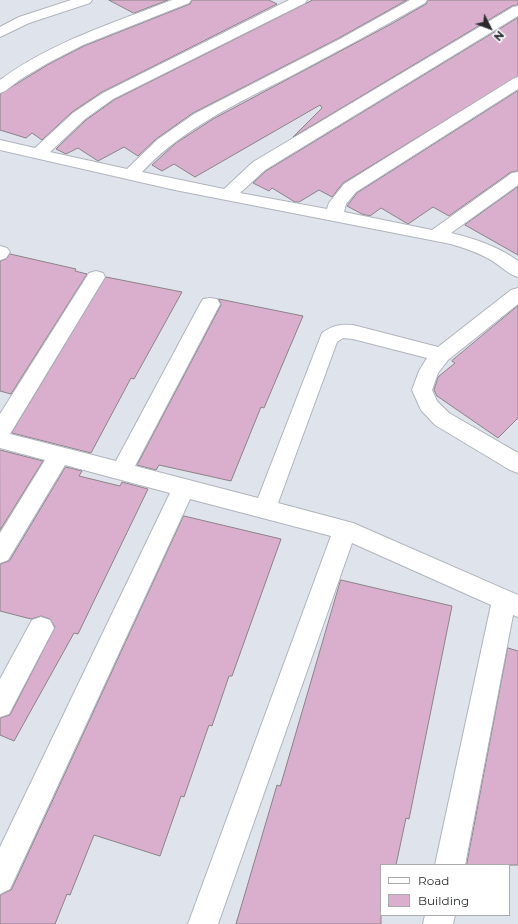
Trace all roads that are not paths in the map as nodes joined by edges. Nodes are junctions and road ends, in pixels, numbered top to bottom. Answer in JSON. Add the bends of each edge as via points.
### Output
{"nodes":[{"id":1,"x":86,"y":0,"type":"edge"},
{"id":2,"x":184,"y":0,"type":"edge"},
{"id":3,"x":300,"y":0,"type":"edge"},
{"id":4,"x":420,"y":0,"type":"edge"},
{"id":5,"x":518,"y":10,"type":"edge"},
{"id":6,"x":0,"y":33,"type":"edge"},
{"id":7,"x":518,"y":82,"type":"edge"},
{"id":8,"x":0,"y":88,"type":"edge"},
{"id":9,"x":0,"y":145,"type":"edge"},
{"id":10,"x":38,"y":154,"type":"junction"},
{"id":11,"x":130,"y":175,"type":"junction"},
{"id":12,"x":518,"y":177,"type":"edge"},
{"id":13,"x":228,"y":195,"type":"junction"},
{"id":14,"x":334,"y":216,"type":"junction"},
{"id":15,"x":435,"y":236,"type":"junction"},
{"id":16,"x":518,"y":271,"type":"edge"},
{"id":17,"x":96,"y":276,"type":"dead end"},
{"id":18,"x":518,"y":294,"type":"edge"},
{"id":19,"x":210,"y":304,"type":"dead end"},
{"id":20,"x":441,"y":355,"type":"junction"},
{"id":21,"x":0,"y":432,"type":"edge"},
{"id":22,"x":0,"y":440,"type":"edge"},
{"id":23,"x":60,"y":456,"type":"junction"},
{"id":24,"x":518,"y":463,"type":"edge"},
{"id":25,"x":121,"y":472,"type":"junction"},
{"id":26,"x":184,"y":488,"type":"junction"},
{"id":27,"x":265,"y":509,"type":"junction"},
{"id":28,"x":345,"y":530,"type":"junction"},
{"id":29,"x":0,"y":553,"type":"edge"},
{"id":30,"x":511,"y":603,"type":"edge"},
{"id":31,"x":41,"y":628,"type":"dead end"},
{"id":32,"x":0,"y":705,"type":"edge"},
{"id":33,"x":450,"y":864,"type":"edge"},
{"id":34,"x":0,"y":879,"type":"edge"},
{"id":35,"x":203,"y":924,"type":"edge"}],
"edges":[{"from":1,"to":6,"type":"street","via":[[24,20]]},
{"from":2,"to":8,"type":"street","via":[[106,29],[63,49],[12,77]]},
{"from":3,"to":10,"type":"street","via":[[108,96],[79,116]]},
{"from":4,"to":11,"type":"street","via":[[346,42],[200,117],[150,153]]},
{"from":5,"to":13,"type":"street","via":[[259,166]]},
{"from":7,"to":14,"type":"street","via":[[350,188],[338,203]]},
{"from":9,"to":10,"type":"street"},
{"from":10,"to":11,"type":"street"},
{"from":11,"to":13,"type":"street"},
{"from":12,"to":15,"type":"street"},
{"from":13,"to":14,"type":"street"},
{"from":14,"to":15,"type":"street"},
{"from":15,"to":16,"type":"street","via":[[486,248]]},
{"from":17,"to":21,"type":"street"},
{"from":18,"to":20,"type":"street"},
{"from":19,"to":25,"type":"street"},
{"from":20,"to":24,"type":"street","via":[[429,371],[422,390],[428,405],[442,419]]},
{"from":20,"to":27,"type":"street","via":[[353,332],[339,331],[329,338]]},
{"from":22,"to":23,"type":"street"},
{"from":23,"to":25,"type":"street"},
{"from":23,"to":29,"type":"street"},
{"from":25,"to":26,"type":"street"},
{"from":26,"to":27,"type":"street"},
{"from":26,"to":34,"type":"street"},
{"from":27,"to":28,"type":"street"},
{"from":28,"to":30,"type":"street"},
{"from":28,"to":35,"type":"street"},
{"from":30,"to":33,"type":"street"},
{"from":31,"to":32,"type":"street"}]}
